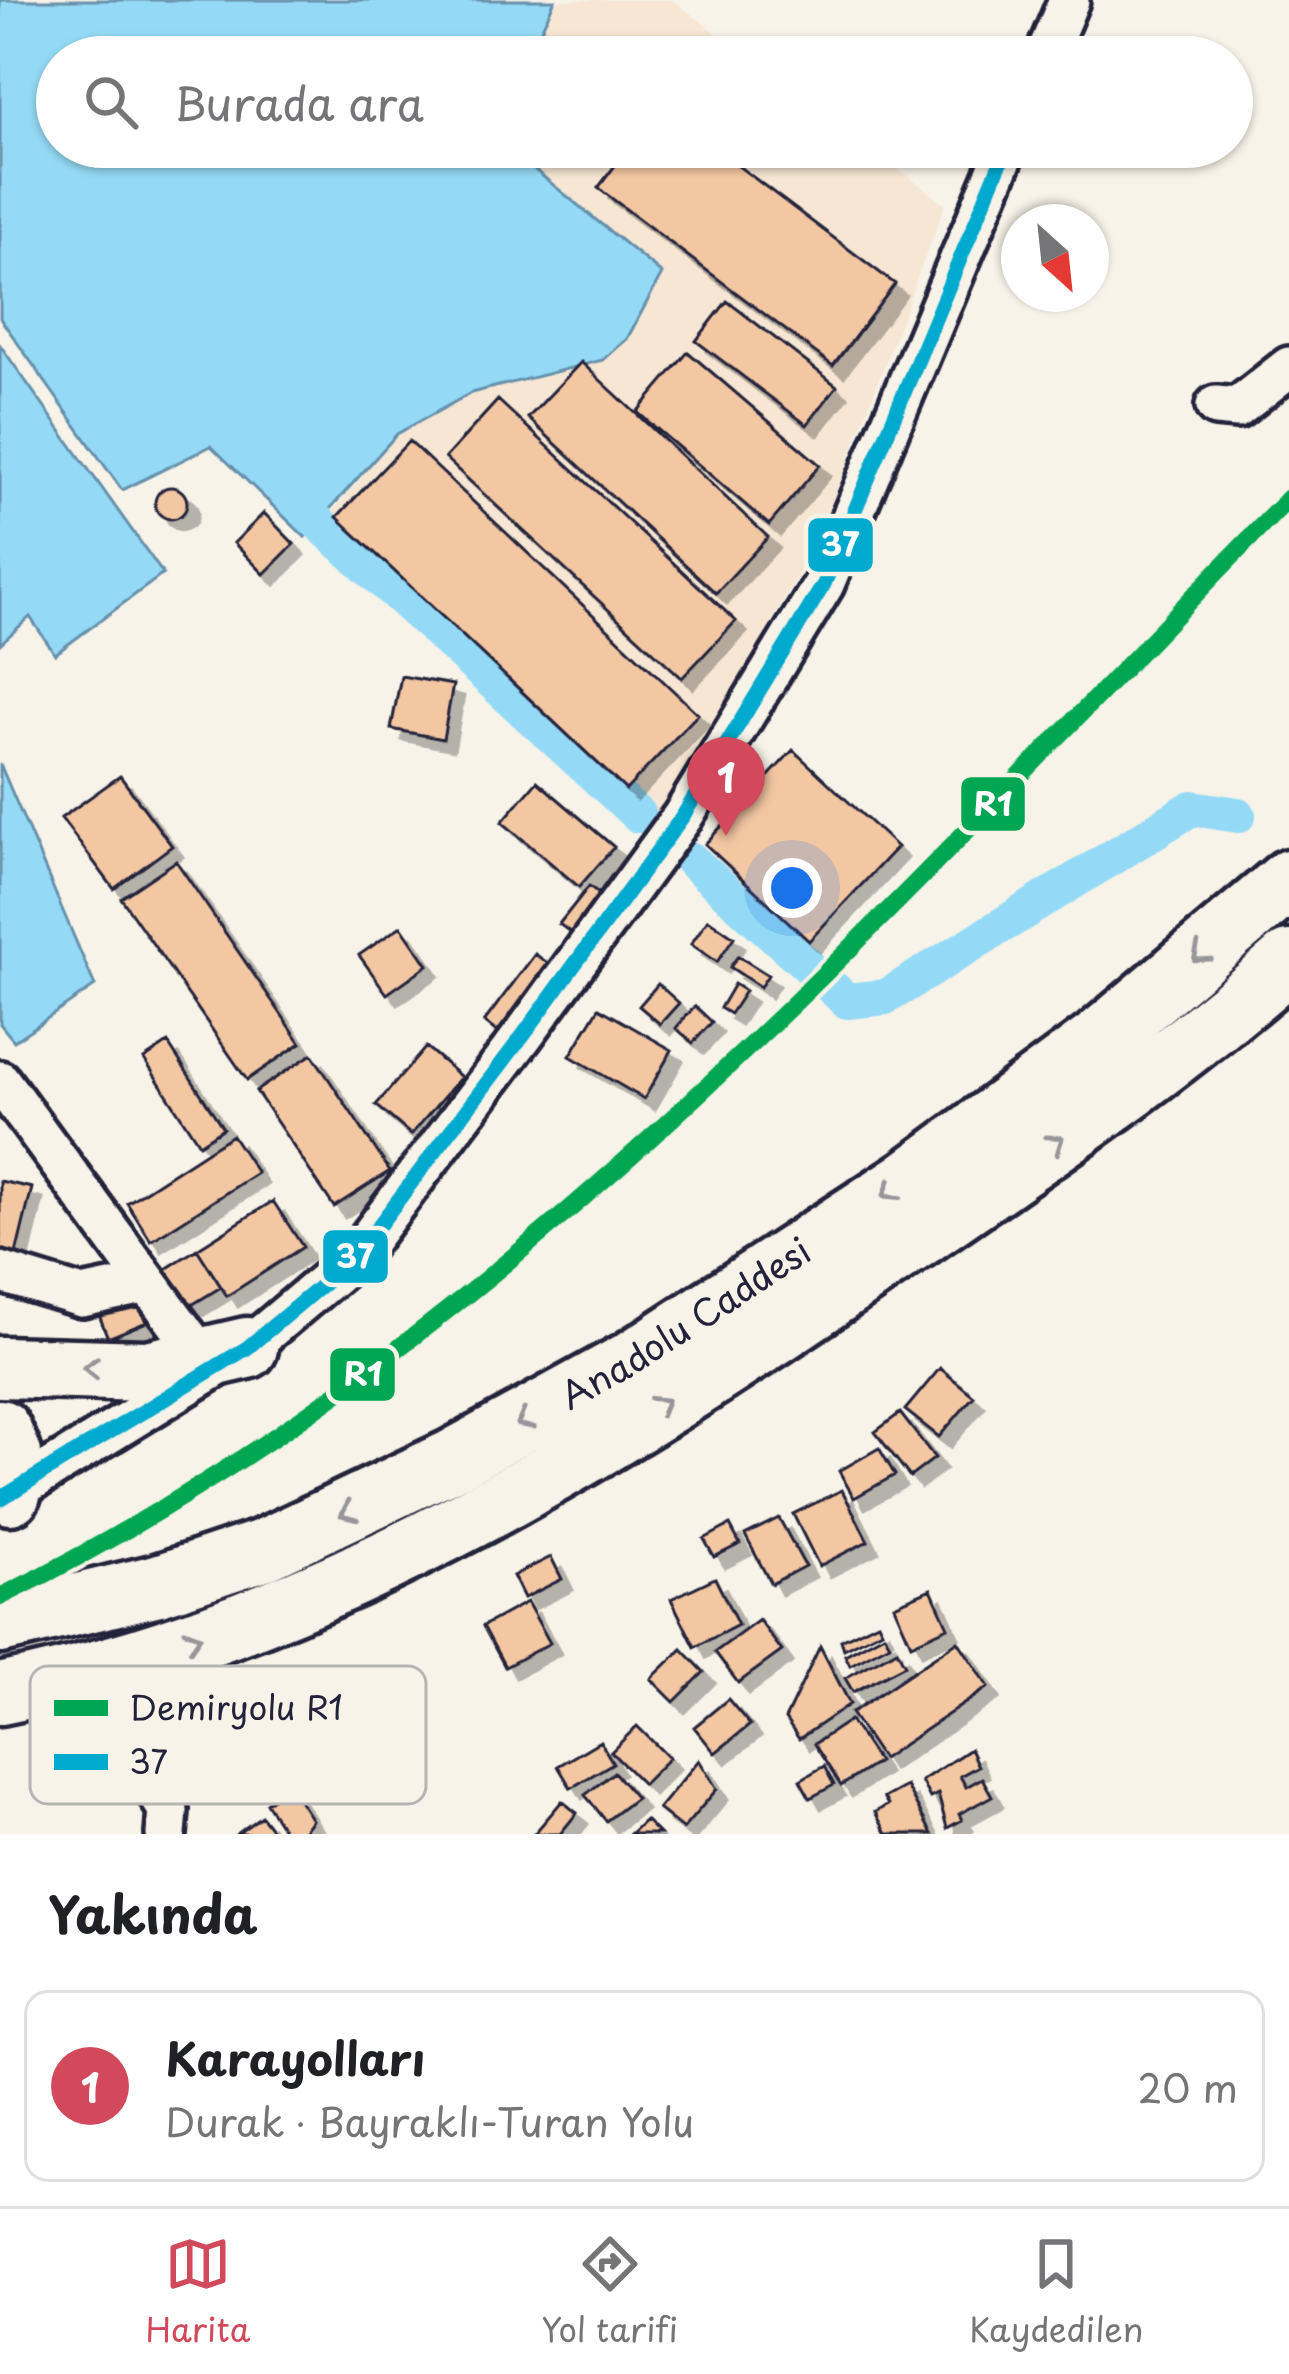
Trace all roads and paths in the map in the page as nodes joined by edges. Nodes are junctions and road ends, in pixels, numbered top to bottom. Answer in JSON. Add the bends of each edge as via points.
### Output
{"nodes":[{"id":1,"x":1069,"y":0,"type":"edge"},
{"id":2,"x":1054,"y":36,"type":"edge"},
{"id":3,"x":998,"y":168,"type":"edge"},
{"id":4,"x":1289,"y":368,"type":"edge"},
{"id":5,"x":1216,"y":406,"type":"dead end"},
{"id":6,"x":1289,"y":880,"type":"edge"},
{"id":7,"x":1289,"y":961,"type":"edge"},
{"id":8,"x":0,"y":1081,"type":"edge"},
{"id":9,"x":0,"y":1271,"type":"edge"},
{"id":10,"x":148,"y":1283,"type":"junction"},
{"id":11,"x":226,"y":1355,"type":"junction"},
{"id":12,"x":0,"y":1367,"type":"edge"},
{"id":13,"x":0,"y":1430,"type":"edge"},
{"id":14,"x":5,"y":1490,"type":"edge"},
{"id":15,"x":0,"y":1623,"type":"edge"},
{"id":16,"x":96,"y":1666,"type":"edge"},
{"id":17,"x":30,"y":1685,"type":"edge"},
{"id":18,"x":0,"y":1694,"type":"edge"},
{"id":19,"x":164,"y":1804,"type":"edge"},
{"id":20,"x":166,"y":1834,"type":"edge"}],
"edges":[{"from":1,"to":2,"type":"street"},
{"from":3,"to":11,"type":"street","via":[[824,584],[683,816],[355,1257]]},
{"from":4,"to":5,"type":"street","via":[[1237,408]]},
{"from":6,"to":15,"type":"highway","name":"Anadolu Caddesi","one_way":true,"via":[[1098,1041],[908,1181],[631,1362],[454,1460],[262,1550]]},
{"from":16,"to":7,"type":"highway","name":"Anadolu Caddesi","one_way":true,"via":[[217,1631],[361,1574],[490,1510],[850,1284],[1132,1090]]},
{"from":8,"to":10,"type":"street"},
{"from":9,"to":10,"type":"street","via":[[82,1298]]},
{"from":10,"to":11,"type":"street"},
{"from":11,"to":12,"type":"highway","one_way":true,"via":[[148,1371]]},
{"from":11,"to":14,"type":"street"},
{"from":13,"to":14,"type":"highway","via":[[11,1454]]},
{"from":18,"to":17,"type":"highway","name":"Anadolu Caddesi","one_way":true},
{"from":19,"to":20,"type":"street"}]}
